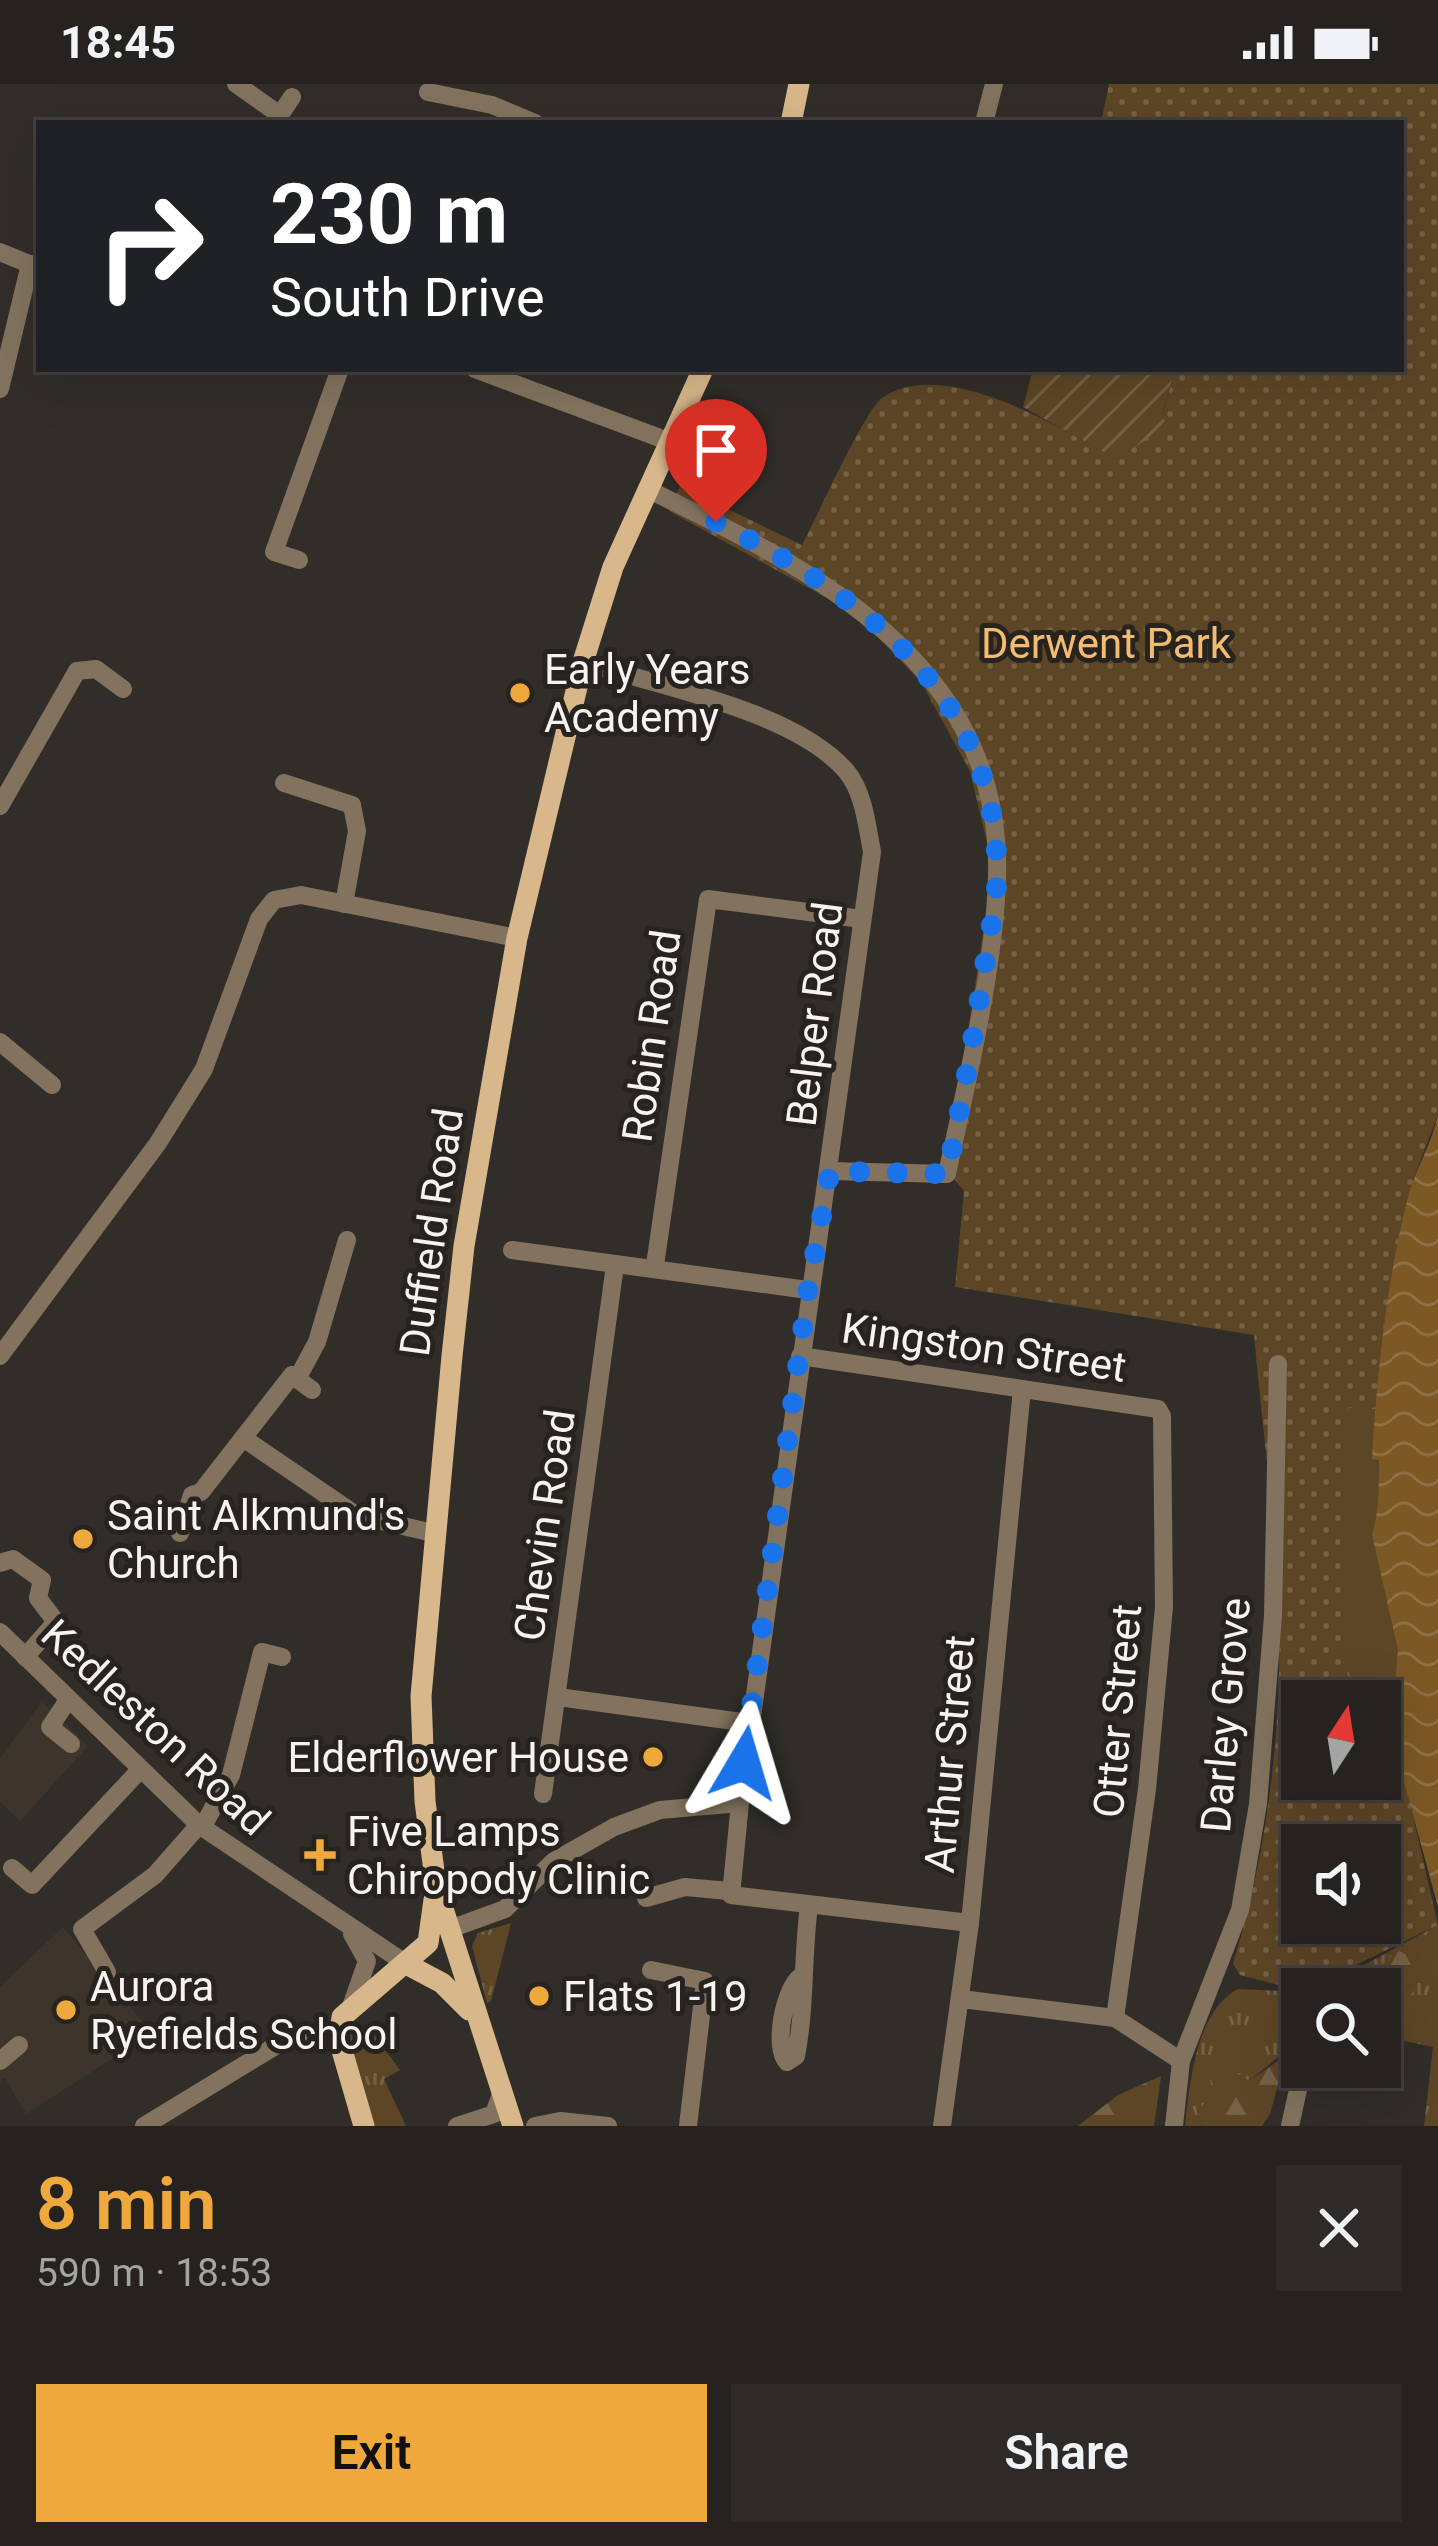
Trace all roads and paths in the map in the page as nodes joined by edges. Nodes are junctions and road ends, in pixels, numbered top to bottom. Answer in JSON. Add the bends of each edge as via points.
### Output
{"nodes":[{"id":1,"x":236,"y":84,"type":"edge"},
{"id":2,"x":799,"y":84,"type":"edge"},
{"id":3,"x":994,"y":84,"type":"edge"},
{"id":4,"x":428,"y":92,"type":"dead end"},
{"id":5,"x":292,"y":97,"type":"dead end"},
{"id":6,"x":278,"y":119,"type":"edge"},
{"id":7,"x":528,"y":120,"type":"edge"},
{"id":8,"x":792,"y":120,"type":"edge"},
{"id":9,"x":985,"y":120,"type":"edge"},
{"id":10,"x":0,"y":253,"type":"edge"},
{"id":11,"x":34,"y":266,"type":"edge"},
{"id":12,"x":339,"y":372,"type":"edge"},
{"id":13,"x":484,"y":372,"type":"edge"},
{"id":14,"x":702,"y":372,"type":"edge"},
{"id":15,"x":0,"y":389,"type":"edge"},
{"id":16,"x":668,"y":441,"type":"junction"},
{"id":17,"x":647,"y":489,"type":"junction"},
{"id":18,"x":298,"y":560,"type":"dead end"},
{"id":19,"x":583,"y":662,"type":"junction"},
{"id":20,"x":123,"y":688,"type":"dead end"},
{"id":21,"x":284,"y":783,"type":"dead end"},
{"id":22,"x":0,"y":806,"type":"edge"},
{"id":23,"x":344,"y":904,"type":"junction"},
{"id":24,"x":862,"y":919,"type":"junction"},
{"id":25,"x":517,"y":938,"type":"junction"},
{"id":26,"x":0,"y":1042,"type":"edge"},
{"id":27,"x":52,"y":1085,"type":"dead end"},
{"id":28,"x":830,"y":1171,"type":"junction"},
{"id":29,"x":347,"y":1240,"type":"dead end"},
{"id":30,"x":512,"y":1250,"type":"dead end"},
{"id":31,"x":615,"y":1265,"type":"junction"},
{"id":32,"x":655,"y":1265,"type":"junction"},
{"id":33,"x":808,"y":1290,"type":"junction"},
{"id":34,"x":0,"y":1356,"type":"edge"},
{"id":35,"x":800,"y":1357,"type":"junction"},
{"id":36,"x":1278,"y":1364,"type":"dead end"},
{"id":37,"x":1022,"y":1388,"type":"junction"},
{"id":38,"x":1159,"y":1409,"type":"joint"},
{"id":39,"x":243,"y":1438,"type":"junction"},
{"id":40,"x":180,"y":1533,"type":"dead end"},
{"id":41,"x":437,"y":1534,"type":"junction"},
{"id":42,"x":0,"y":1563,"type":"edge"},
{"id":43,"x":2,"y":1638,"type":"edge"},
{"id":44,"x":25,"y":1657,"type":"junction"},
{"id":45,"x":282,"y":1657,"type":"dead end"},
{"id":46,"x":558,"y":1697,"type":"junction"},
{"id":47,"x":68,"y":1700,"type":"junction"},
{"id":48,"x":749,"y":1723,"type":"junction"},
{"id":49,"x":70,"y":1744,"type":"dead end"},
{"id":50,"x":139,"y":1772,"type":"junction"},
{"id":51,"x":543,"y":1794,"type":"dead end"},
{"id":52,"x":740,"y":1803,"type":"junction"},
{"id":53,"x":201,"y":1826,"type":"junction"},
{"id":54,"x":12,"y":1868,"type":"dead end"},
{"id":55,"x":436,"y":1887,"type":"junction"},
{"id":56,"x":729,"y":1891,"type":"junction"},
{"id":57,"x":646,"y":1898,"type":"dead end"},
{"id":58,"x":809,"y":1906,"type":"junction"},
{"id":59,"x":325,"y":1912,"type":"junction"},
{"id":60,"x":970,"y":1923,"type":"junction"},
{"id":61,"x":450,"y":1929,"type":"junction"},
{"id":62,"x":408,"y":1965,"type":"junction"},
{"id":63,"x":651,"y":1970,"type":"dead end"},
{"id":64,"x":107,"y":1972,"type":"dead end"},
{"id":65,"x":800,"y":1977,"type":"dead end"},
{"id":66,"x":961,"y":1999,"type":"junction"},
{"id":67,"x":473,"y":2015,"type":"junction"},
{"id":68,"x":1115,"y":2018,"type":"junction"},
{"id":69,"x":344,"y":2023,"type":"junction"},
{"id":70,"x":20,"y":2045,"type":"dead end"},
{"id":71,"x":0,"y":2061,"type":"edge"},
{"id":72,"x":1181,"y":2061,"type":"junction"},
{"id":73,"x":1298,"y":2088,"type":"edge"},
{"id":74,"x":501,"y":2094,"type":"junction"},
{"id":75,"x":143,"y":2126,"type":"edge"},
{"id":76,"x":364,"y":2126,"type":"edge"},
{"id":77,"x":457,"y":2126,"type":"edge"},
{"id":78,"x":513,"y":2126,"type":"edge"},
{"id":79,"x":535,"y":2126,"type":"edge"},
{"id":80,"x":608,"y":2126,"type":"edge"},
{"id":81,"x":688,"y":2126,"type":"edge"},
{"id":82,"x":942,"y":2126,"type":"edge"},
{"id":83,"x":1174,"y":2126,"type":"edge"},
{"id":84,"x":1290,"y":2126,"type":"edge"}],
"edges":[{"from":1,"to":6,"type":"street"},
{"from":2,"to":8,"type":"main road"},
{"from":3,"to":9,"type":"street"},
{"from":4,"to":7,"type":"street"},
{"from":5,"to":6,"type":"street"},
{"from":10,"to":11,"type":"street"},
{"from":11,"to":15,"type":"street"},
{"from":12,"to":18,"type":"street","via":[[274,552]]},
{"from":13,"to":16,"type":"street"},
{"from":14,"to":16,"type":"main road","name":"Duffield Road"},
{"from":16,"to":17,"type":"main road","name":"Duffield Road"},
{"from":17,"to":19,"type":"main road","name":"Duffield Road"},
{"from":17,"to":28,"type":"street","via":[[794,562],[862,607],[971,741],[991,809],[998,880],[947,1174]]},
{"from":19,"to":24,"type":"street","name":"Belper Road","via":[[781,726],[831,757],[856,788],[872,852]]},
{"from":19,"to":25,"type":"main road","name":"Duffield Road"},
{"from":20,"to":22,"type":"street","via":[[96,669],[77,671]]},
{"from":21,"to":23,"type":"street","via":[[357,797]]},
{"from":23,"to":25,"type":"street"},
{"from":23,"to":34,"type":"street","via":[[285,894],[265,909],[204,1069]]},
{"from":24,"to":28,"type":"street","name":"Belper Road"},
{"from":24,"to":32,"type":"street","name":"Robin Road","via":[[708,899]]},
{"from":25,"to":41,"type":"main road","name":"Duffield Road","via":[[464,1246]]},
{"from":26,"to":27,"type":"street"},
{"from":28,"to":33,"type":"street","name":"Belper Road"},
{"from":29,"to":39,"type":"street","via":[[305,1385],[292,1376]]},
{"from":30,"to":31,"type":"street"},
{"from":31,"to":32,"type":"street"},
{"from":31,"to":46,"type":"street","name":"Chevin Road"},
{"from":32,"to":33,"type":"street"},
{"from":33,"to":35,"type":"street","name":"Belper Road"},
{"from":35,"to":37,"type":"street","name":"Kingston Street"},
{"from":35,"to":48,"type":"street","name":"Belper Road"},
{"from":36,"to":72,"type":"street","name":"Darley Grove","via":[[1286,1395],[1258,1804],[1240,1910]]},
{"from":37,"to":38,"type":"street","name":"Kingston Street"},
{"from":37,"to":60,"type":"street","name":"Arthur Street"},
{"from":38,"to":68,"type":"street","name":"Otter Street","via":[[1164,1607]]},
{"from":39,"to":40,"type":"street","via":[[192,1495]]},
{"from":39,"to":41,"type":"street","via":[[356,1516]]},
{"from":41,"to":55,"type":"main road","name":"Duffield Road","via":[[421,1696]]},
{"from":42,"to":44,"type":"street","via":[[13,1559],[42,1580],[38,1598],[56,1622]]},
{"from":43,"to":44,"type":"street","name":"Kedleston Road"},
{"from":44,"to":47,"type":"street","name":"Kedleston Road"},
{"from":45,"to":53,"type":"street","via":[[262,1652],[231,1775]]},
{"from":46,"to":48,"type":"street"},
{"from":46,"to":51,"type":"street","name":"Chevin Road"},
{"from":47,"to":49,"type":"street","via":[[50,1727]]},
{"from":47,"to":50,"type":"street","name":"Kedleston Road"},
{"from":48,"to":52,"type":"street","name":"Belper Road"},
{"from":50,"to":53,"type":"street","name":"Kedleston Road"},
{"from":50,"to":54,"type":"street","via":[[32,1885]]},
{"from":52,"to":56,"type":"street","name":"Belper Road"},
{"from":52,"to":61,"type":"street","via":[[660,1810],[614,1827],[554,1861],[506,1909]]},
{"from":53,"to":59,"type":"street","name":"Kedleston Road"},
{"from":53,"to":64,"type":"street","via":[[155,1875],[82,1929]]},
{"from":55,"to":61,"type":"main road","name":"Duffield Road"},
{"from":55,"to":62,"type":"main road","via":[[428,1943]]},
{"from":56,"to":57,"type":"street","via":[[686,1887]]},
{"from":56,"to":58,"type":"street"},
{"from":58,"to":60,"type":"street"},
{"from":58,"to":65,"type":"street"},
{"from":59,"to":62,"type":"street","name":"Kedleston Road"},
{"from":59,"to":69,"type":"street","name":"Kedleston Road","via":[[364,1950],[366,1972]]},
{"from":60,"to":66,"type":"street","name":"Arthur Street"},
{"from":61,"to":67,"type":"main road","name":"Duffield Road"},
{"from":62,"to":67,"type":"main road","via":[[442,1983]]},
{"from":62,"to":69,"type":"main road"},
{"from":63,"to":81,"type":"street","via":[[704,1981]]},
{"from":66,"to":68,"type":"street"},
{"from":66,"to":82,"type":"street","name":"Arthur Street"},
{"from":67,"to":74,"type":"main road","name":"Duffield Road"},
{"from":68,"to":72,"type":"street"},
{"from":69,"to":75,"type":"street","via":[[295,2033]]},
{"from":69,"to":76,"type":"main road"},
{"from":70,"to":71,"type":"street"},
{"from":72,"to":83,"type":"street","name":"Darley Grove"},
{"from":73,"to":84,"type":"street"},
{"from":74,"to":77,"type":"street","via":[[494,2114]]},
{"from":74,"to":78,"type":"main road","name":"Duffield Road"},
{"from":79,"to":80,"type":"street"}]}
